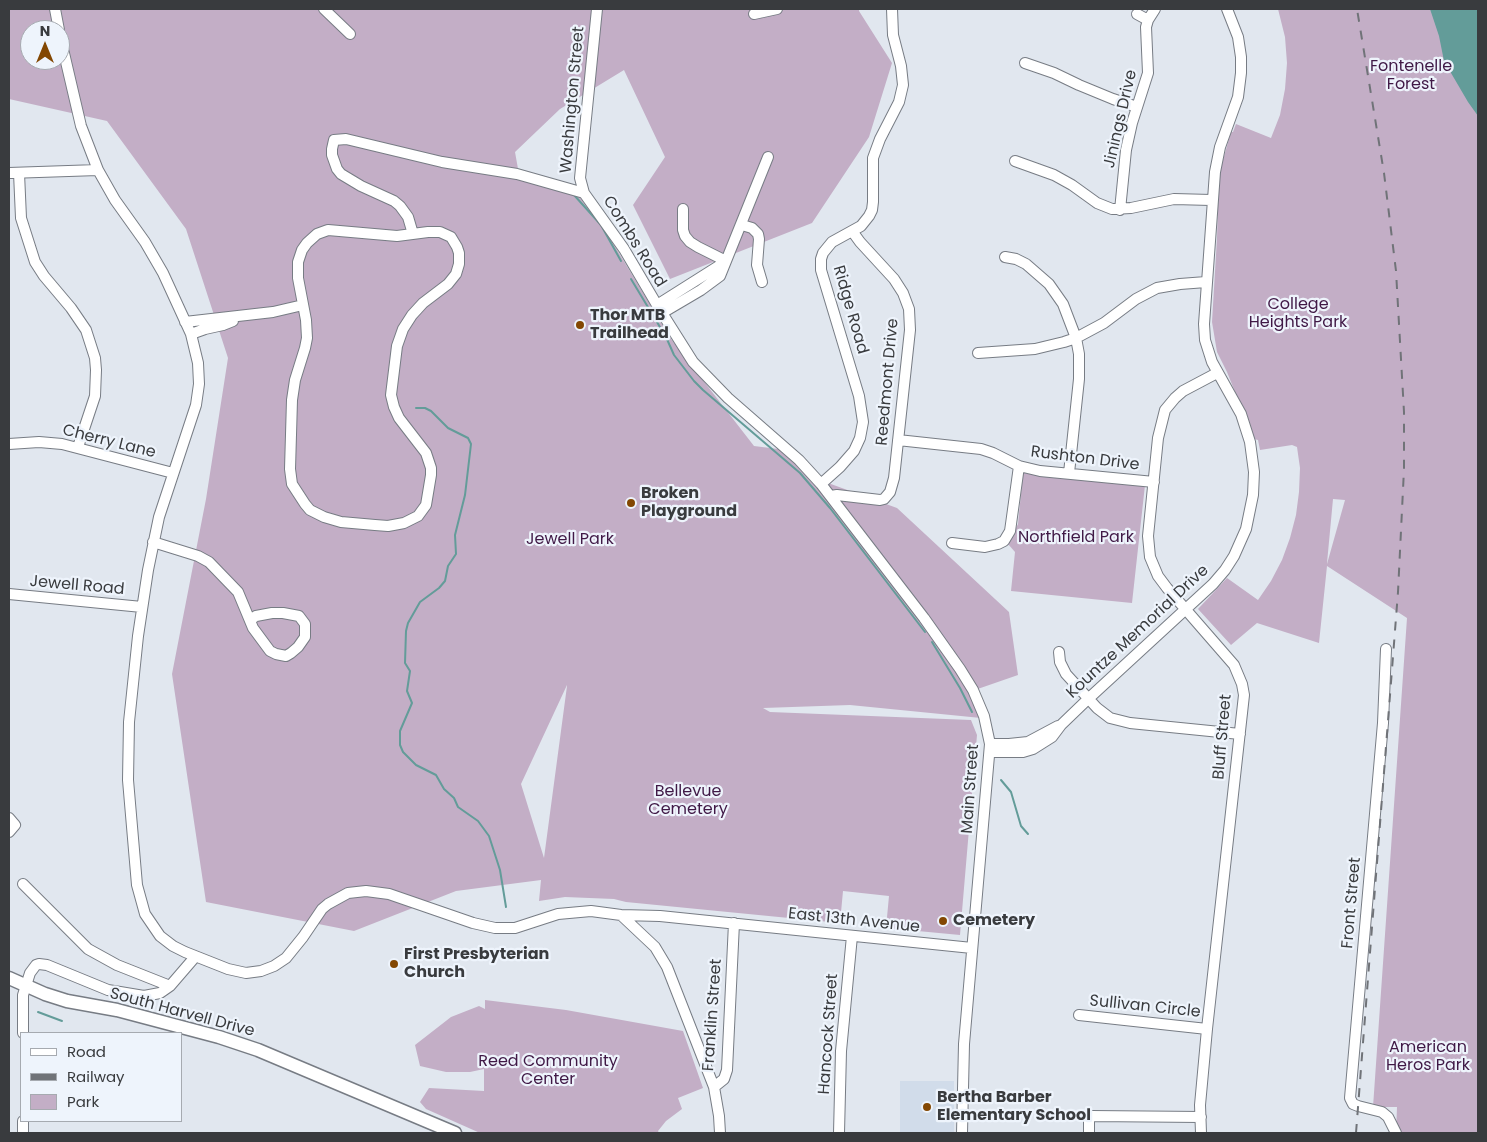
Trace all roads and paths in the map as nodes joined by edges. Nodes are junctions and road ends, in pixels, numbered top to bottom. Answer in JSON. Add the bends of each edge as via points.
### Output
{"nodes":[{"id":1,"x":324,"y":9,"type":"edge"},
{"id":2,"x":596,"y":9,"type":"edge"},
{"id":3,"x":777,"y":9,"type":"edge"},
{"id":4,"x":892,"y":9,"type":"edge"},
{"id":5,"x":1155,"y":9,"type":"edge"},
{"id":6,"x":1227,"y":9,"type":"edge"},
{"id":7,"x":754,"y":14,"type":"dead end"},
{"id":8,"x":1136,"y":14,"type":"dead end"},
{"id":9,"x":1148,"y":20,"type":"junction"},
{"id":10,"x":350,"y":34,"type":"dead end"},
{"id":11,"x":1025,"y":63,"type":"dead end"},
{"id":12,"x":68,"y":70,"type":"edge"},
{"id":13,"x":1137,"y":107,"type":"junction"},
{"id":14,"x":768,"y":157,"type":"dead end"},
{"id":15,"x":1015,"y":161,"type":"dead end"},
{"id":16,"x":98,"y":170,"type":"junction"},
{"id":17,"x":14,"y":173,"type":"edge"},
{"id":18,"x":584,"y":193,"type":"junction"},
{"id":19,"x":1212,"y":200,"type":"junction"},
{"id":20,"x":682,"y":209,"type":"dead end"},
{"id":21,"x":1120,"y":210,"type":"junction"},
{"id":22,"x":742,"y":225,"type":"junction"},
{"id":23,"x":852,"y":231,"type":"junction"},
{"id":24,"x":413,"y":234,"type":"junction"},
{"id":25,"x":1005,"y":257,"type":"dead end"},
{"id":26,"x":726,"y":261,"type":"junction"},
{"id":27,"x":762,"y":282,"type":"dead end"},
{"id":28,"x":1206,"y":282,"type":"junction"},
{"id":29,"x":303,"y":305,"type":"junction"},
{"id":30,"x":659,"y":309,"type":"junction"},
{"id":31,"x":242,"y":316,"type":"junction"},
{"id":32,"x":186,"y":322,"type":"junction"},
{"id":33,"x":190,"y":334,"type":"junction"},
{"id":34,"x":1076,"y":338,"type":"junction"},
{"id":35,"x":978,"y":353,"type":"dead end"},
{"id":36,"x":1217,"y":373,"type":"junction"},
{"id":37,"x":898,"y":440,"type":"junction"},
{"id":38,"x":9,"y":444,"type":"edge"},
{"id":39,"x":78,"y":447,"type":"junction"},
{"id":40,"x":1019,"y":466,"type":"junction"},
{"id":41,"x":173,"y":473,"type":"junction"},
{"id":42,"x":1069,"y":473,"type":"junction"},
{"id":43,"x":1154,"y":482,"type":"junction"},
{"id":44,"x":821,"y":484,"type":"junction"},
{"id":45,"x":830,"y":496,"type":"junction"},
{"id":46,"x":153,"y":542,"type":"junction"},
{"id":47,"x":952,"y":543,"type":"dead end"},
{"id":48,"x":9,"y":594,"type":"edge"},
{"id":49,"x":142,"y":607,"type":"junction"},
{"id":50,"x":1186,"y":610,"type":"junction"},
{"id":51,"x":250,"y":620,"type":"junction"},
{"id":52,"x":1386,"y":649,"type":"dead end"},
{"id":53,"x":1058,"y":652,"type":"dead end"},
{"id":54,"x":1088,"y":699,"type":"junction"},
{"id":55,"x":1240,"y":734,"type":"junction"},
{"id":56,"x":990,"y":748,"type":"junction"},
{"id":57,"x":9,"y":818,"type":"edge"},
{"id":58,"x":9,"y":832,"type":"edge"},
{"id":59,"x":23,"y":884,"type":"dead end"},
{"id":60,"x":621,"y":915,"type":"junction"},
{"id":61,"x":734,"y":923,"type":"junction"},
{"id":62,"x":852,"y":936,"type":"junction"},
{"id":63,"x":972,"y":948,"type":"junction"},
{"id":64,"x":195,"y":957,"type":"junction"},
{"id":65,"x":9,"y":978,"type":"edge"},
{"id":66,"x":26,"y":986,"type":"junction"},
{"id":67,"x":170,"y":986,"type":"junction"},
{"id":68,"x":1079,"y":1015,"type":"dead end"},
{"id":69,"x":1207,"y":1029,"type":"junction"},
{"id":70,"x":23,"y":1032,"type":"edge"},
{"id":71,"x":714,"y":1087,"type":"junction"},
{"id":72,"x":1200,"y":1117,"type":"junction"},
{"id":73,"x":455,"y":1133,"type":"edge"},
{"id":74,"x":720,"y":1133,"type":"edge"},
{"id":75,"x":839,"y":1133,"type":"edge"},
{"id":76,"x":962,"y":1133,"type":"edge"},
{"id":77,"x":1089,"y":1133,"type":"edge"},
{"id":78,"x":1201,"y":1133,"type":"edge"},
{"id":79,"x":1396,"y":1133,"type":"edge"}],
"edges":[{"from":1,"to":10,"type":"street"},
{"from":2,"to":18,"type":"street","name":"Washington Street","via":[[580,178]]},
{"from":3,"to":7,"type":"street"},
{"from":4,"to":23,"type":"street","name":"Ridge Road","via":[[902,93],[873,158],[873,202],[869,216]]},
{"from":5,"to":9,"type":"street","name":"Jinings Drive"},
{"from":6,"to":19,"type":"street","name":"Kountze Memorial Drive","via":[[1238,37],[1241,73],[1238,97],[1218,155]]},
{"from":8,"to":9,"type":"street"},
{"from":9,"to":13,"type":"street","name":"Jinings Drive","via":[[1145,34],[1148,73]]},
{"from":11,"to":13,"type":"street"},
{"from":12,"to":16,"type":"street","name":"East 13th Avenue","via":[[79,118]]},
{"from":13,"to":21,"type":"street","name":"Jinings Drive","via":[[1125,156]]},
{"from":14,"to":22,"type":"street"},
{"from":15,"to":21,"type":"street","via":[[1058,178],[1104,207]]},
{"from":16,"to":17,"type":"street"},
{"from":16,"to":32,"type":"street","name":"East 13th Avenue","via":[[154,256]]},
{"from":17,"to":39,"type":"street","via":[[24,232],[35,262],[82,325],[95,358],[95,396]]},
{"from":18,"to":24,"type":"street","name":"Combs Road","via":[[516,174],[442,162],[346,139],[334,140],[332,156],[341,174],[394,201],[408,217]]},
{"from":18,"to":30,"type":"street","name":"Combs Road","via":[[609,226]]},
{"from":19,"to":21,"type":"street","via":[[1174,199]]},
{"from":19,"to":28,"type":"street","name":"Kountze Memorial Drive"},
{"from":20,"to":26,"type":"street","via":[[682,223],[690,242]]},
{"from":22,"to":26,"type":"street"},
{"from":22,"to":27,"type":"street","via":[[758,234],[757,265]]},
{"from":23,"to":37,"type":"street","name":"Reedmont Drive","via":[[899,286],[909,309],[910,330]]},
{"from":23,"to":44,"type":"street","name":"Ridge Road","via":[[827,246],[821,264],[864,422],[854,451]]},
{"from":24,"to":29,"type":"street","via":[[390,236],[335,230],[317,234],[302,250],[298,262]]},
{"from":24,"to":29,"type":"street","via":[[434,231],[451,237],[457,247],[459,264],[452,279],[412,315],[397,346],[391,395],[394,407],[426,453],[431,468],[426,505],[411,520],[388,526],[341,522],[310,510],[295,490],[290,469],[292,400],[305,348]]},
{"from":25,"to":34,"type":"street","via":[[1026,264],[1049,284],[1063,304]]},
{"from":26,"to":30,"type":"street","via":[[720,276],[713,282]]},
{"from":28,"to":34,"type":"street","via":[[1157,288]]},
{"from":28,"to":36,"type":"street","name":"Kountze Memorial Drive","via":[[1204,332]]},
{"from":29,"to":31,"type":"street"},
{"from":30,"to":44,"type":"street","name":"Combs Road","via":[[704,374]]},
{"from":31,"to":32,"type":"street"},
{"from":31,"to":33,"type":"street"},
{"from":32,"to":33,"type":"street","name":"East 13th Avenue"},
{"from":33,"to":41,"type":"street","name":"East 13th Avenue","via":[[198,363],[198,394]]},
{"from":34,"to":35,"type":"street","via":[[1035,349]]},
{"from":34,"to":42,"type":"street","via":[[1079,373]]},
{"from":36,"to":43,"type":"street","name":"Bluff Street","via":[[1183,391],[1165,410]]},
{"from":36,"to":50,"type":"street","name":"Kountze Memorial Drive","via":[[1248,434],[1253,463],[1252,496],[1246,529],[1234,556],[1213,584]]},
{"from":37,"to":40,"type":"street","name":"Rushton Drive","via":[[981,449]]},
{"from":37,"to":45,"type":"street","name":"Reedmont Drive","via":[[893,484],[888,496],[875,500],[837,494]]},
{"from":38,"to":39,"type":"street","name":"Cherry Lane","via":[[40,442]]},
{"from":39,"to":41,"type":"street","name":"Cherry Lane"},
{"from":40,"to":42,"type":"street","name":"Rushton Drive"},
{"from":40,"to":47,"type":"street","via":[[1010,531],[1004,541],[985,547]]},
{"from":41,"to":46,"type":"street","name":"East 13th Avenue"},
{"from":42,"to":43,"type":"street","name":"Rushton Drive"},
{"from":43,"to":50,"type":"street","name":"Bluff Street","via":[[1148,536],[1150,557],[1158,576]]},
{"from":44,"to":45,"type":"street","name":"Combs Road"},
{"from":45,"to":56,"type":"street","name":"Main Street","via":[[957,664],[980,705]]},
{"from":46,"to":49,"type":"street","name":"East 13th Avenue"},
{"from":46,"to":51,"type":"street","via":[[209,562],[238,592]]},
{"from":48,"to":49,"type":"street","name":"Jewell Road"},
{"from":49,"to":64,"type":"street","name":"East 13th Avenue","via":[[128,757],[137,885],[142,908],[156,931],[173,946]]},
{"from":50,"to":54,"type":"street","name":"Kountze Memorial Drive"},
{"from":50,"to":55,"type":"street","name":"Bluff Street","via":[[1239,674],[1244,694]]},
{"from":51,"to":51,"type":"street","via":[[270,651],[281,656],[291,653],[305,636],[305,624],[299,616],[272,613]]},
{"from":52,"to":79,"type":"street","name":"Front Street","via":[[1383,723],[1350,1098],[1353,1104],[1382,1112]]},
{"from":53,"to":54,"type":"street","via":[[1066,674]]},
{"from":54,"to":55,"type":"street","via":[[1104,714],[1120,721]]},
{"from":54,"to":56,"type":"street","name":"Kountze Memorial Drive","via":[[1052,738],[1032,749],[1023,752]]},
{"from":55,"to":69,"type":"street","name":"Bluff Street"},
{"from":56,"to":63,"type":"street","name":"Main Street"},
{"from":57,"to":58,"type":"street","via":[[15,825]]},
{"from":59,"to":67,"type":"street","via":[[88,949],[116,965]]},
{"from":60,"to":61,"type":"street","name":"East 13th Avenue"},
{"from":60,"to":64,"type":"street","name":"East 13th Avenue","via":[[578,911],[515,928],[495,928],[389,894],[355,892],[328,904],[294,950],[268,969],[239,972]]},
{"from":60,"to":71,"type":"street","via":[[648,939],[661,956]]},
{"from":61,"to":62,"type":"street","name":"East 13th Avenue"},
{"from":61,"to":71,"type":"street","name":"Franklin Street","via":[[727,1070],[724,1079]]},
{"from":62,"to":63,"type":"street","name":"East 13th Avenue"},
{"from":62,"to":75,"type":"street","name":"Hancock Street","via":[[841,1051]]},
{"from":63,"to":76,"type":"street","name":"Main Street","via":[[964,1044]]},
{"from":64,"to":67,"type":"street"},
{"from":65,"to":66,"type":"main road","name":"South Harvell Drive"},
{"from":66,"to":67,"type":"street","via":[[30,973],[39,964],[108,990],[136,996],[160,993]]},
{"from":66,"to":70,"type":"street"},
{"from":66,"to":73,"type":"main road","name":"South Harvell Drive","via":[[66,1001],[126,1013],[258,1050]]},
{"from":68,"to":69,"type":"street","name":"Sullivan Circle"},
{"from":69,"to":72,"type":"street","name":"Bluff Street"},
{"from":71,"to":74,"type":"street","name":"Franklin Street"},
{"from":72,"to":77,"type":"street","via":[[1091,1116],[1088,1119]]},
{"from":72,"to":78,"type":"street","name":"Bluff Street"}]}
